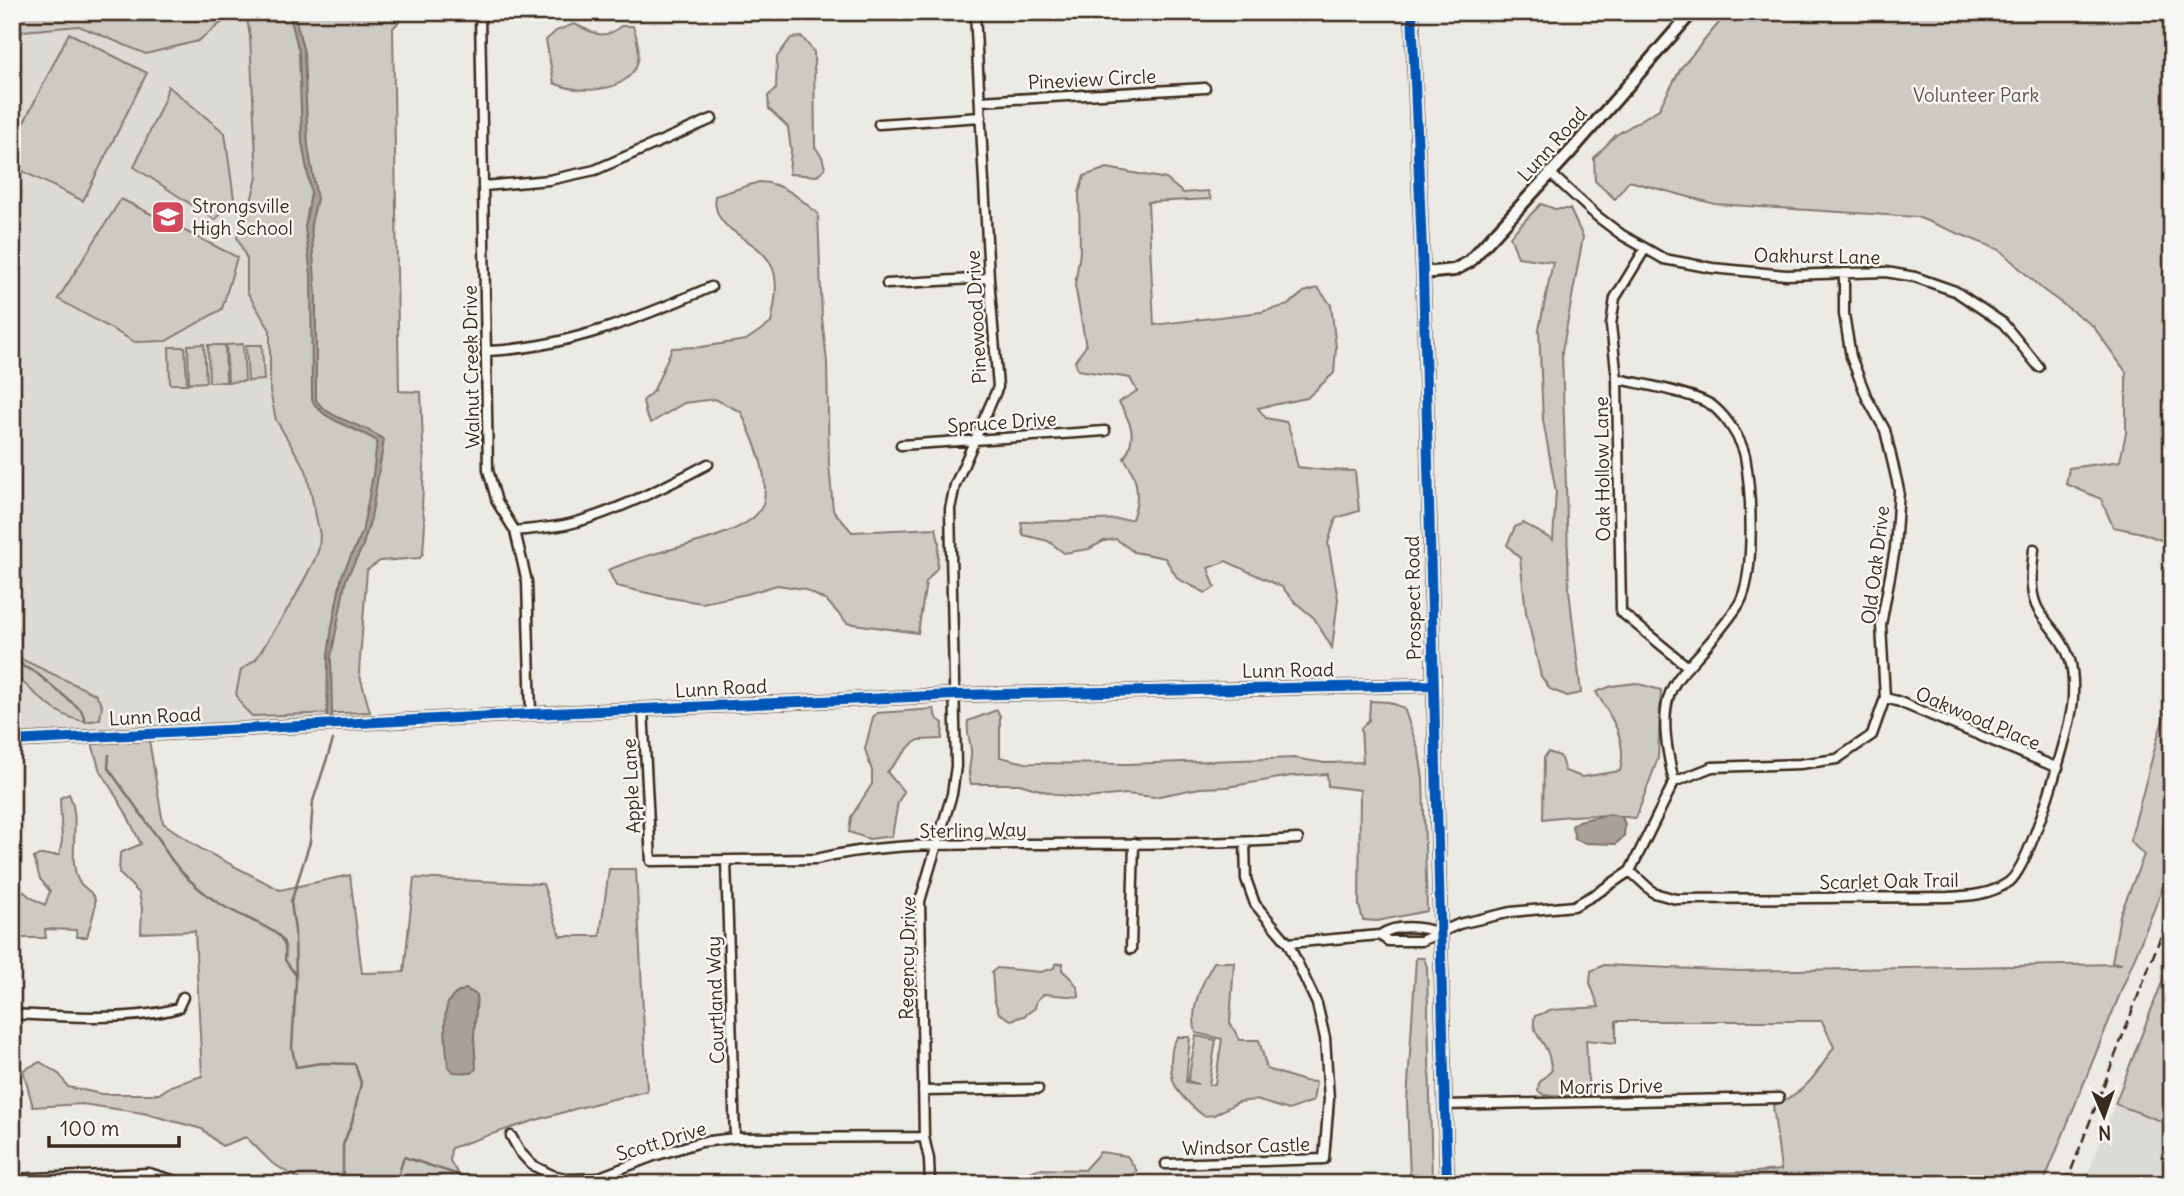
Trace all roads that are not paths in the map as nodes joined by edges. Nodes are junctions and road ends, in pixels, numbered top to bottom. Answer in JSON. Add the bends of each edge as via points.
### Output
{"nodes":[{"id":1,"x":480,"y":12,"type":"edge"},
{"id":2,"x":975,"y":12,"type":"edge"},
{"id":3,"x":1412,"y":12,"type":"edge"},
{"id":4,"x":1692,"y":12,"type":"edge"},
{"id":5,"x":1205,"y":88,"type":"dead end"},
{"id":6,"x":980,"y":101,"type":"junction"},
{"id":7,"x":981,"y":117,"type":"junction"},
{"id":8,"x":712,"y":119,"type":"dead end"},
{"id":9,"x":879,"y":124,"type":"dead end"},
{"id":10,"x":1550,"y":173,"type":"junction"},
{"id":11,"x":484,"y":186,"type":"junction"},
{"id":12,"x":1645,"y":249,"type":"junction"},
{"id":13,"x":1423,"y":273,"type":"junction"},
{"id":14,"x":1844,"y":273,"type":"junction"},
{"id":15,"x":989,"y":278,"type":"junction"},
{"id":16,"x":887,"y":284,"type":"dead end"},
{"id":17,"x":711,"y":287,"type":"dead end"},
{"id":18,"x":487,"y":351,"type":"junction"},
{"id":19,"x":2039,"y":366,"type":"dead end"},
{"id":20,"x":1617,"y":379,"type":"junction"},
{"id":21,"x":1105,"y":430,"type":"dead end"},
{"id":22,"x":976,"y":439,"type":"junction"},
{"id":23,"x":901,"y":445,"type":"dead end"},
{"id":24,"x":708,"y":464,"type":"dead end"},
{"id":25,"x":515,"y":531,"type":"junction"},
{"id":26,"x":2034,"y":549,"type":"dead end"},
{"id":27,"x":1688,"y":667,"type":"junction"},
{"id":28,"x":1432,"y":685,"type":"junction"},
{"id":29,"x":955,"y":695,"type":"junction"},
{"id":30,"x":1885,"y":698,"type":"junction"},
{"id":31,"x":643,"y":709,"type":"junction"},
{"id":32,"x":531,"y":714,"type":"junction"},
{"id":33,"x":12,"y":741,"type":"edge"},
{"id":34,"x":2058,"y":768,"type":"junction"},
{"id":35,"x":1674,"y":782,"type":"junction"},
{"id":36,"x":1298,"y":839,"type":"dead end"},
{"id":37,"x":1245,"y":842,"type":"junction"},
{"id":38,"x":1135,"y":843,"type":"junction"},
{"id":39,"x":935,"y":845,"type":"junction"},
{"id":40,"x":651,"y":861,"type":"joint"},
{"id":41,"x":726,"y":861,"type":"junction"},
{"id":42,"x":1630,"y":871,"type":"junction"},
{"id":43,"x":1439,"y":933,"type":"junction"},
{"id":44,"x":1288,"y":943,"type":"junction"},
{"id":45,"x":1131,"y":949,"type":"dead end"},
{"id":46,"x":184,"y":997,"type":"dead end"},
{"id":47,"x":12,"y":1014,"type":"edge"},
{"id":48,"x":1038,"y":1089,"type":"dead end"},
{"id":49,"x":923,"y":1091,"type":"junction"},
{"id":50,"x":1779,"y":1098,"type":"dead end"},
{"id":51,"x":1444,"y":1105,"type":"junction"},
{"id":52,"x":511,"y":1136,"type":"dead end"},
{"id":53,"x":924,"y":1137,"type":"junction"},
{"id":54,"x":735,"y":1138,"type":"junction"},
{"id":55,"x":1166,"y":1164,"type":"dead end"},
{"id":56,"x":12,"y":1179,"type":"edge"},
{"id":57,"x":180,"y":1184,"type":"edge"},
{"id":58,"x":930,"y":1184,"type":"edge"},
{"id":59,"x":1447,"y":1184,"type":"edge"}],
"edges":[{"from":1,"to":11,"type":"street","name":"Walnut Creek Drive"},
{"from":2,"to":6,"type":"street","name":"Pinewood Drive"},
{"from":3,"to":13,"type":"street","name":"Prospect Road"},
{"from":4,"to":10,"type":"street","name":"Lunn Road"},
{"from":5,"to":6,"type":"street","name":"Pineview Circle"},
{"from":6,"to":7,"type":"street","name":"Pinewood Drive"},
{"from":7,"to":9,"type":"street"},
{"from":7,"to":15,"type":"street","name":"Pinewood Drive"},
{"from":8,"to":11,"type":"street","via":[[595,170]]},
{"from":10,"to":12,"type":"street","name":"Oakhurst Lane","via":[[1598,217]]},
{"from":10,"to":13,"type":"street","name":"Lunn Road","via":[[1469,262],[1454,270]]},
{"from":11,"to":18,"type":"street","name":"Walnut Creek Drive"},
{"from":12,"to":14,"type":"street","name":"Oakhurst Lane","via":[[1664,259],[1712,268],[1786,275]]},
{"from":12,"to":20,"type":"street","name":"Oak Hollow Lane","via":[[1615,298],[1611,325]]},
{"from":13,"to":28,"type":"street","name":"Prospect Road"},
{"from":14,"to":19,"type":"street","name":"Oakhurst Lane","via":[[1886,272],[1955,291],[2003,323]]},
{"from":14,"to":30,"type":"street","name":"Old Oak Drive","via":[[1851,357],[1885,430],[1899,490],[1895,549],[1881,625]]},
{"from":15,"to":16,"type":"street"},
{"from":15,"to":22,"type":"street","name":"Pinewood Drive","via":[[999,387]]},
{"from":17,"to":18,"type":"street","via":[[611,328]]},
{"from":18,"to":25,"type":"street","name":"Walnut Creek Drive","via":[[488,470],[498,502]]},
{"from":20,"to":27,"type":"street","name":"Oak Hollow Lane","via":[[1621,612]]},
{"from":20,"to":27,"type":"street","via":[[1712,405],[1730,424],[1744,454],[1748,581],[1739,603]]},
{"from":21,"to":22,"type":"street","name":"Spruce Drive"},
{"from":22,"to":23,"type":"street","name":"Spruce Drive"},
{"from":22,"to":29,"type":"street","name":"Pinewood Drive","via":[[955,485],[950,509]]},
{"from":24,"to":25,"type":"street","via":[[620,506],[569,524]]},
{"from":25,"to":32,"type":"street","name":"Walnut Creek Drive","via":[[527,582]]},
{"from":26,"to":34,"type":"street","name":"Scarlet Oak Trail","via":[[2031,587],[2038,609],[2059,637],[2070,662],[2072,710]]},
{"from":27,"to":35,"type":"street","via":[[1671,691],[1667,712],[1667,751]]},
{"from":28,"to":29,"type":"street","name":"Lunn Road"},
{"from":28,"to":43,"type":"street","name":"Prospect Road"},
{"from":29,"to":31,"type":"street","name":"Lunn Road"},
{"from":29,"to":39,"type":"street","name":"Regency Drive","via":[[956,766]]},
{"from":30,"to":34,"type":"street","name":"Oakwood Place"},
{"from":30,"to":35,"type":"street","name":"Old Oak Drive","via":[[1872,735],[1837,759],[1712,767]]},
{"from":31,"to":32,"type":"street","name":"Lunn Road"},
{"from":31,"to":40,"type":"street","name":"Apple Lane"},
{"from":32,"to":33,"type":"street","name":"Lunn Road"},
{"from":34,"to":42,"type":"street","name":"Scarlet Oak Trail","via":[[2029,849],[2010,881],[1982,895],[1676,899],[1654,893]]},
{"from":35,"to":42,"type":"street"},
{"from":36,"to":37,"type":"street","name":"Sterling Way"},
{"from":37,"to":38,"type":"street","name":"Sterling Way"},
{"from":37,"to":44,"type":"street","name":"Windsor Castle","via":[[1246,879],[1255,904]]},
{"from":38,"to":39,"type":"street","name":"Sterling Way"},
{"from":38,"to":45,"type":"street"},
{"from":39,"to":41,"type":"street","name":"Sterling Way","via":[[816,859]]},
{"from":39,"to":49,"type":"street","name":"Regency Drive","via":[[920,901]]},
{"from":40,"to":41,"type":"street","name":"Sterling Way"},
{"from":41,"to":54,"type":"street","name":"Courtland Way"},
{"from":42,"to":43,"type":"street","via":[[1574,906],[1511,912]]},
{"from":43,"to":44,"type":"street","via":[[1424,928],[1389,929],[1380,935]]},
{"from":43,"to":51,"type":"street","name":"Prospect Road"},
{"from":44,"to":55,"type":"street","name":"Windsor Castle","via":[[1317,1004],[1325,1038],[1329,1099],[1324,1160]]},
{"from":46,"to":47,"type":"street","via":[[178,1008],[147,1014]]},
{"from":48,"to":49,"type":"street"},
{"from":49,"to":53,"type":"street","name":"Regency Drive"},
{"from":50,"to":51,"type":"street","name":"Morris Drive"},
{"from":51,"to":59,"type":"street","name":"Prospect Road"},
{"from":52,"to":54,"type":"street","name":"Scott Drive","via":[[532,1165],[570,1179],[597,1178],[701,1142]]},
{"from":53,"to":54,"type":"street","name":"Scott Drive"},
{"from":53,"to":58,"type":"street","name":"Regency Drive"},
{"from":56,"to":57,"type":"street","via":[[149,1173]]}]}
